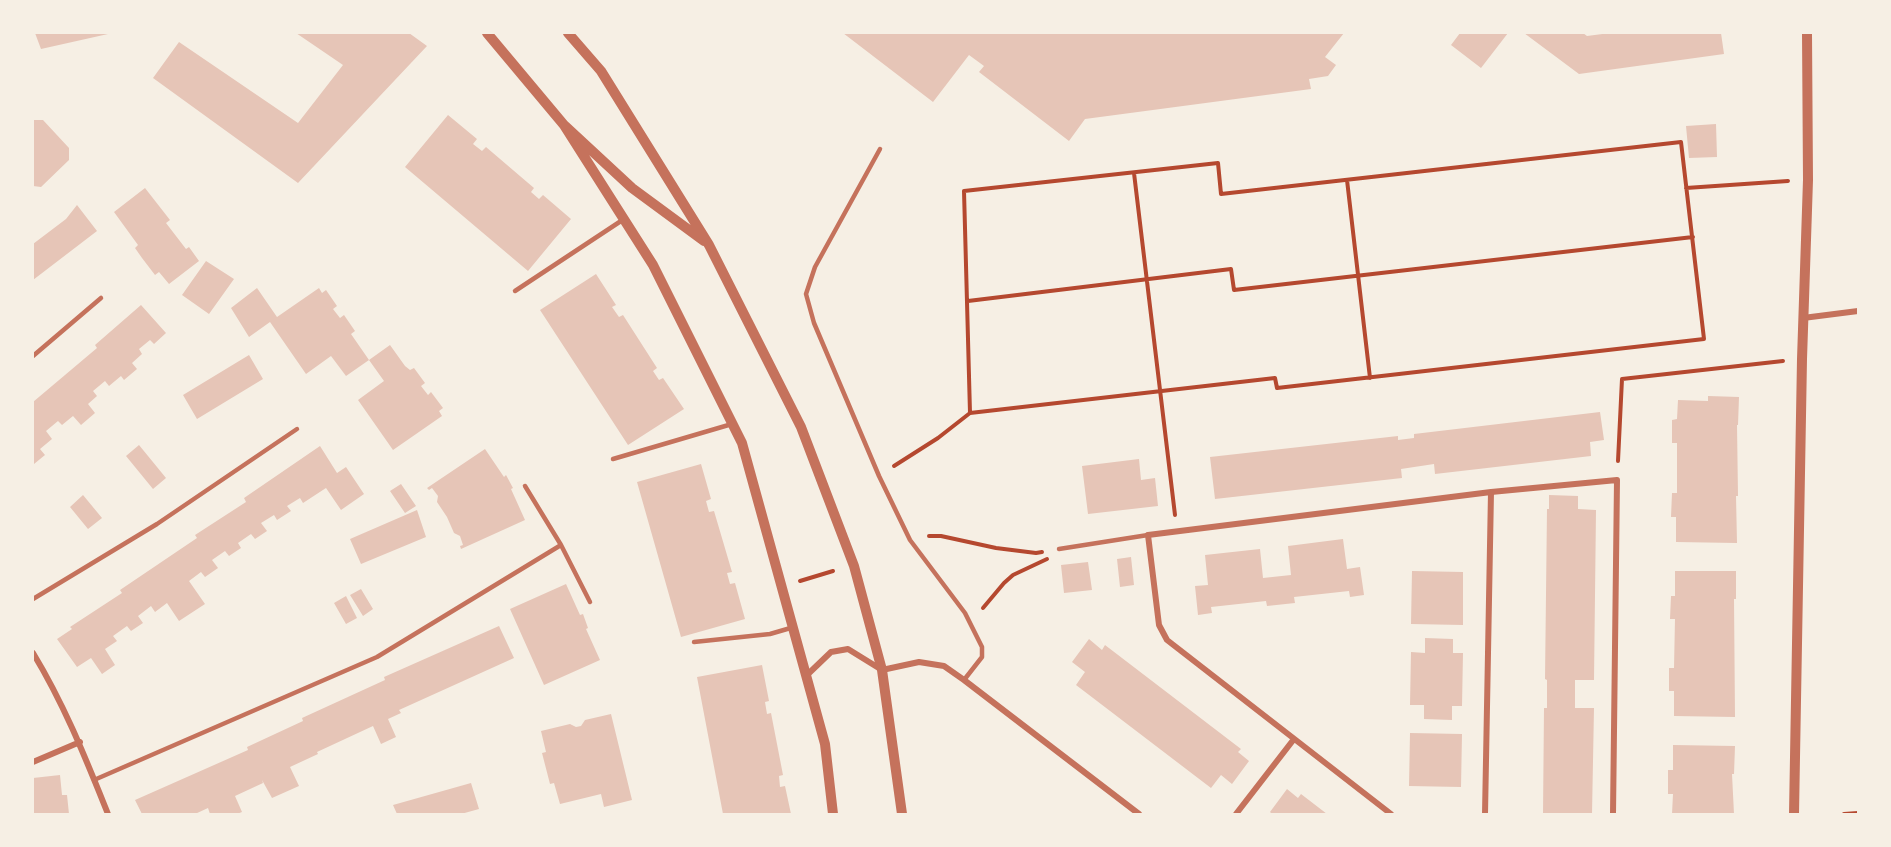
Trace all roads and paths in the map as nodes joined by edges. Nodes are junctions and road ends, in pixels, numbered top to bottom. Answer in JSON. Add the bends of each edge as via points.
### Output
{"nodes":[{"id":1,"x":487,"y":33,"type":"edge"},
{"id":2,"x":568,"y":33,"type":"edge"},
{"id":3,"x":1807,"y":33,"type":"edge"},
{"id":4,"x":564,"y":125,"type":"junction"},
{"id":5,"x":880,"y":149,"type":"dead end"},
{"id":6,"x":1134,"y":173,"type":"junction"},
{"id":7,"x":1347,"y":180,"type":"junction"},
{"id":8,"x":1808,"y":180,"type":"junction"},
{"id":9,"x":1686,"y":188,"type":"junction"},
{"id":10,"x":624,"y":219,"type":"junction"},
{"id":11,"x":1693,"y":237,"type":"junction"},
{"id":12,"x":709,"y":245,"type":"junction"},
{"id":13,"x":1358,"y":275,"type":"junction"},
{"id":14,"x":1147,"y":279,"type":"junction"},
{"id":15,"x":515,"y":291,"type":"dead end"},
{"id":16,"x":101,"y":298,"type":"dead end"},
{"id":17,"x":968,"y":301,"type":"junction"},
{"id":18,"x":1858,"y":310,"type":"edge"},
{"id":19,"x":1803,"y":318,"type":"junction"},
{"id":20,"x":33,"y":356,"type":"edge"},
{"id":21,"x":1802,"y":359,"type":"junction"},
{"id":22,"x":1370,"y":378,"type":"junction"},
{"id":23,"x":1160,"y":391,"type":"junction"},
{"id":24,"x":970,"y":413,"type":"junction"},
{"id":25,"x":732,"y":424,"type":"junction"},
{"id":26,"x":297,"y":429,"type":"dead end"},
{"id":27,"x":613,"y":459,"type":"dead end"},
{"id":28,"x":879,"y":476,"type":"junction"},
{"id":29,"x":1617,"y":480,"type":"junction"},
{"id":30,"x":525,"y":486,"type":"dead end"},
{"id":31,"x":1491,"y":492,"type":"junction"},
{"id":32,"x":1177,"y":533,"type":"junction"},
{"id":33,"x":1148,"y":535,"type":"junction"},
{"id":34,"x":910,"y":540,"type":"junction"},
{"id":35,"x":561,"y":545,"type":"junction"},
{"id":36,"x":1059,"y":549,"type":"junction"},
{"id":37,"x":854,"y":566,"type":"junction"},
{"id":38,"x":782,"y":587,"type":"junction"},
{"id":39,"x":33,"y":599,"type":"edge"},
{"id":40,"x":590,"y":602,"type":"dead end"},
{"id":41,"x":971,"y":624,"type":"junction"},
{"id":42,"x":794,"y":627,"type":"junction"},
{"id":43,"x":694,"y":642,"type":"dead end"},
{"id":44,"x":33,"y":653,"type":"edge"},
{"id":45,"x":882,"y":670,"type":"junction"},
{"id":46,"x":807,"y":675,"type":"junction"},
{"id":47,"x":964,"y":680,"type":"junction"},
{"id":48,"x":1294,"y":739,"type":"junction"},
{"id":49,"x":80,"y":742,"type":"junction"},
{"id":50,"x":33,"y":762,"type":"edge"},
{"id":51,"x":94,"y":780,"type":"junction"},
{"id":52,"x":1858,"y":813,"type":"edge"},
{"id":53,"x":108,"y":814,"type":"edge"},
{"id":54,"x":833,"y":814,"type":"edge"},
{"id":55,"x":902,"y":814,"type":"edge"},
{"id":56,"x":1139,"y":814,"type":"edge"},
{"id":57,"x":1236,"y":814,"type":"edge"},
{"id":58,"x":1391,"y":814,"type":"edge"},
{"id":59,"x":1485,"y":814,"type":"edge"},
{"id":60,"x":1613,"y":814,"type":"edge"},
{"id":61,"x":1794,"y":814,"type":"edge"},
{"id":62,"x":1844,"y":814,"type":"edge"}],
"edges":[{"from":1,"to":4,"type":"street"},
{"from":2,"to":12,"type":"street","via":[[601,71]]},
{"from":3,"to":8,"type":"street"},
{"from":4,"to":10,"type":"street"},
{"from":4,"to":12,"type":"street","via":[[632,188]]},
{"from":5,"to":28,"type":"lane","via":[[815,267],[806,294],[814,323]]},
{"from":6,"to":7,"type":"path","via":[[1218,163],[1221,194]]},
{"from":6,"to":14,"type":"path"},
{"from":6,"to":17,"type":"path","via":[[964,191]]},
{"from":7,"to":9,"type":"path","via":[[1681,142]]},
{"from":7,"to":13,"type":"path"},
{"from":8,"to":9,"type":"path"},
{"from":8,"to":19,"type":"street"},
{"from":9,"to":11,"type":"path"},
{"from":10,"to":15,"type":"lane"},
{"from":10,"to":25,"type":"street","via":[[653,266]]},
{"from":11,"to":13,"type":"path"},
{"from":11,"to":22,"type":"path","via":[[1704,339]]},
{"from":12,"to":37,"type":"street","via":[[801,427]]},
{"from":13,"to":14,"type":"path","via":[[1234,290],[1231,269]]},
{"from":13,"to":22,"type":"path"},
{"from":14,"to":17,"type":"path"},
{"from":14,"to":23,"type":"path"},
{"from":16,"to":20,"type":"lane"},
{"from":17,"to":24,"type":"path"},
{"from":18,"to":19,"type":"street"},
{"from":19,"to":21,"type":"street"},
{"from":21,"to":29,"type":"path","via":[[1622,379]]},
{"from":21,"to":61,"type":"street"},
{"from":22,"to":23,"type":"path","via":[[1276,388],[1275,378]]},
{"from":23,"to":24,"type":"path"},
{"from":23,"to":32,"type":"path"},
{"from":24,"to":28,"type":"path"},
{"from":25,"to":27,"type":"lane"},
{"from":25,"to":38,"type":"street","via":[[742,443]]},
{"from":26,"to":39,"type":"lane","via":[[157,524]]},
{"from":28,"to":34,"type":"lane"},
{"from":29,"to":31,"type":"street"},
{"from":29,"to":60,"type":"street"},
{"from":30,"to":35,"type":"lane"},
{"from":31,"to":32,"type":"street"},
{"from":31,"to":59,"type":"street"},
{"from":32,"to":33,"type":"street"},
{"from":33,"to":36,"type":"lane"},
{"from":33,"to":48,"type":"street","via":[[1159,625],[1167,640]]},
{"from":34,"to":36,"type":"path","via":[[941,536],[1036,553]]},
{"from":34,"to":41,"type":"lane"},
{"from":35,"to":40,"type":"lane"},
{"from":35,"to":51,"type":"lane","via":[[377,657]]},
{"from":36,"to":41,"type":"path","via":[[1004,583]]},
{"from":37,"to":38,"type":"path"},
{"from":37,"to":45,"type":"street"},
{"from":38,"to":42,"type":"street"},
{"from":41,"to":47,"type":"lane","via":[[982,647],[982,657]]},
{"from":42,"to":43,"type":"lane","via":[[770,634]]},
{"from":42,"to":46,"type":"street"},
{"from":44,"to":49,"type":"street"},
{"from":45,"to":46,"type":"street","via":[[848,649],[831,652]]},
{"from":45,"to":47,"type":"street","via":[[919,662],[944,666]]},
{"from":45,"to":55,"type":"street"},
{"from":46,"to":54,"type":"street","via":[[825,744]]},
{"from":47,"to":56,"type":"street"},
{"from":48,"to":57,"type":"street"},
{"from":48,"to":58,"type":"street"},
{"from":49,"to":50,"type":"street"},
{"from":49,"to":51,"type":"street"},
{"from":51,"to":53,"type":"street"},
{"from":52,"to":62,"type":"path"}]}
